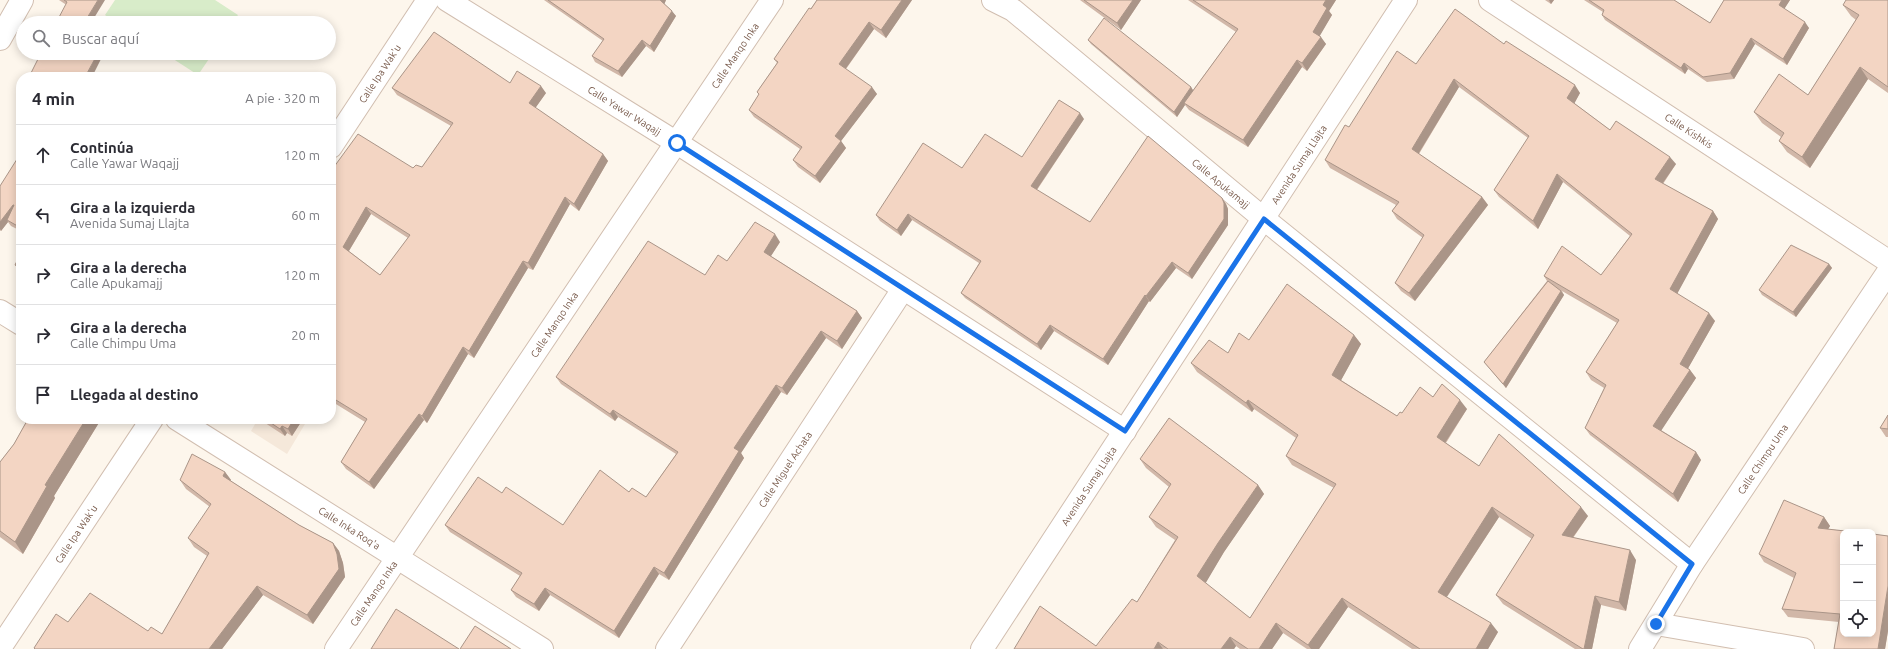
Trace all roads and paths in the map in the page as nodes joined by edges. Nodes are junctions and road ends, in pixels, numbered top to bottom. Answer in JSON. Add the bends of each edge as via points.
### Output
{"nodes":[{"id":1,"x":22,"y":0,"type":"edge"},
{"id":2,"x":428,"y":0,"type":"edge"},
{"id":3,"x":447,"y":0,"type":"edge"},
{"id":4,"x":772,"y":0,"type":"edge"},
{"id":5,"x":993,"y":0,"type":"edge"},
{"id":6,"x":1406,"y":0,"type":"edge"},
{"id":7,"x":1490,"y":0,"type":"edge"},
{"id":8,"x":1016,"y":5,"type":"edge"},
{"id":9,"x":0,"y":39,"type":"edge"},
{"id":10,"x":336,"y":139,"type":"edge"},
{"id":11,"x":677,"y":143,"type":"junction"},
{"id":12,"x":1264,"y":219,"type":"junction"},
{"id":13,"x":1888,"y":261,"type":"edge"},
{"id":14,"x":1888,"y":272,"type":"edge"},
{"id":15,"x":903,"y":289,"type":"junction"},
{"id":16,"x":0,"y":311,"type":"edge"},
{"id":17,"x":16,"y":321,"type":"edge"},
{"id":18,"x":149,"y":424,"type":"edge"},
{"id":19,"x":185,"y":424,"type":"edge"},
{"id":20,"x":1125,"y":431,"type":"junction"},
{"id":21,"x":397,"y":557,"type":"junction"},
{"id":22,"x":1692,"y":564,"type":"junction"},
{"id":23,"x":1656,"y":624,"type":"junction"},
{"id":24,"x":0,"y":648,"type":"edge"},
{"id":25,"x":336,"y":649,"type":"edge"},
{"id":26,"x":542,"y":649,"type":"edge"},
{"id":27,"x":667,"y":649,"type":"edge"},
{"id":28,"x":982,"y":649,"type":"edge"},
{"id":29,"x":1640,"y":649,"type":"edge"},
{"id":30,"x":1803,"y":649,"type":"edge"}],
"edges":[{"from":1,"to":9,"type":"street"},
{"from":2,"to":10,"type":"street","name":"Calle Ipa Wak'u"},
{"from":3,"to":11,"type":"street","name":"Calle Yawar Waqajj"},
{"from":4,"to":11,"type":"street","name":"Calle Manqo Inka"},
{"from":5,"to":8,"type":"street","name":"Calle Apukamajj"},
{"from":6,"to":12,"type":"street","name":"Avenida Sumaj Llajta"},
{"from":7,"to":13,"type":"street","name":"Calle Kishkis"},
{"from":8,"to":12,"type":"street","name":"Calle Apukamajj"},
{"from":11,"to":15,"type":"street","name":"Calle Yawar Waqajj"},
{"from":11,"to":21,"type":"street","name":"Calle Manqo Inka"},
{"from":12,"to":20,"type":"street","name":"Avenida Sumaj Llajta"},
{"from":12,"to":22,"type":"street","name":"Calle Apukamajj"},
{"from":14,"to":22,"type":"street","name":"Calle Chimpu Uma"},
{"from":15,"to":20,"type":"street","name":"Calle Yawar Waqajj"},
{"from":15,"to":27,"type":"street","name":"Calle Miguel Achata"},
{"from":16,"to":17,"type":"street"},
{"from":18,"to":24,"type":"street","name":"Calle Ipa Wak'u"},
{"from":19,"to":21,"type":"street","name":"Calle Inka Roq'a"},
{"from":20,"to":28,"type":"street","name":"Avenida Sumaj Llajta"},
{"from":21,"to":25,"type":"street","name":"Calle Manqo Inka"},
{"from":21,"to":26,"type":"street","name":"Calle Inka Roq'a"},
{"from":22,"to":23,"type":"street","name":"Calle Chimpu Uma"},
{"from":23,"to":29,"type":"street","name":"Calle Chimpu Uma"},
{"from":23,"to":30,"type":"street"}]}
